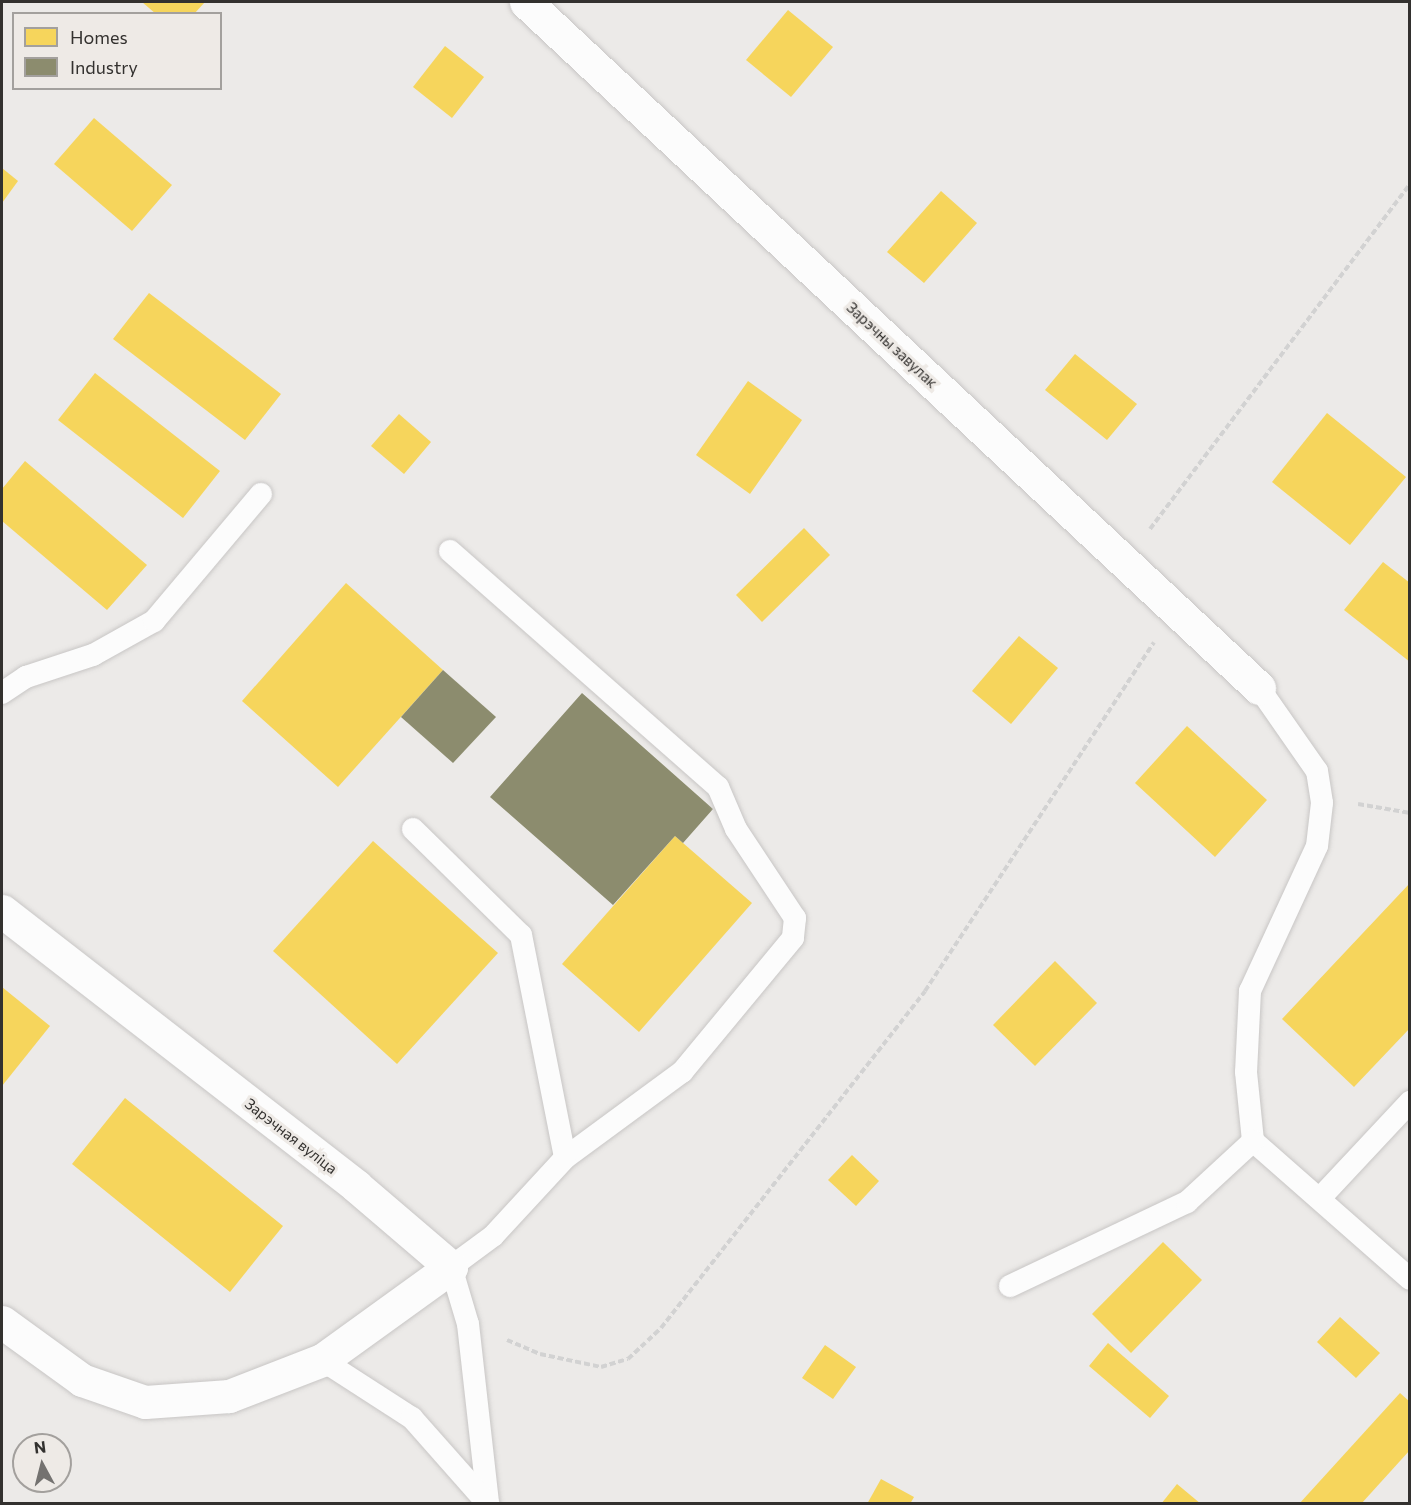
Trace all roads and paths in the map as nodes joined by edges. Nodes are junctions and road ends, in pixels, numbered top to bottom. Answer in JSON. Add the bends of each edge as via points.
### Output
{"nodes":[{"id":1,"x":526,"y":2,"type":"edge"},
{"id":2,"x":1410,"y":184,"type":"edge"},
{"id":3,"x":261,"y":494,"type":"dead end"},
{"id":4,"x":450,"y":551,"type":"dead end"},
{"id":5,"x":1122,"y":561,"type":"junction"},
{"id":6,"x":1176,"y":610,"type":"junction"},
{"id":7,"x":1259,"y":688,"type":"joint"},
{"id":8,"x":2,"y":693,"type":"edge"},
{"id":9,"x":1322,"y":803,"type":"junction"},
{"id":10,"x":1410,"y":813,"type":"edge"},
{"id":11,"x":413,"y":829,"type":"dead end"},
{"id":12,"x":2,"y":911,"type":"edge"},
{"id":13,"x":1410,"y":1102,"type":"edge"},
{"id":14,"x":1253,"y":1141,"type":"junction"},
{"id":15,"x":565,"y":1158,"type":"junction"},
{"id":16,"x":1322,"y":1196,"type":"junction"},
{"id":17,"x":451,"y":1267,"type":"junction"},
{"id":18,"x":1410,"y":1278,"type":"edge"},
{"id":19,"x":1010,"y":1286,"type":"dead end"},
{"id":20,"x":2,"y":1322,"type":"edge"},
{"id":21,"x":468,"y":1324,"type":"junction"},
{"id":22,"x":322,"y":1360,"type":"junction"},
{"id":23,"x":488,"y":1502,"type":"edge"}],
"edges":[{"from":1,"to":5,"type":"street","name":"Зарэчны завулак"},
{"from":2,"to":5,"type":"path","via":[[1183,489]]},
{"from":3,"to":8,"type":"lane","via":[[154,621],[93,654],[26,677]]},
{"from":4,"to":15,"type":"lane","via":[[718,787],[736,829],[795,918],[794,938],[682,1072]]},
{"from":5,"to":6,"type":"street","name":"Зарэчны завулак"},
{"from":6,"to":7,"type":"street","name":"Зарэчны завулак"},
{"from":6,"to":21,"type":"path","via":[[925,991],[661,1328],[628,1359],[601,1366],[540,1354]]},
{"from":7,"to":9,"type":"lane","via":[[1317,771]]},
{"from":9,"to":10,"type":"path","via":[[1384,805]]},
{"from":9,"to":14,"type":"lane","via":[[1317,846],[1250,991],[1246,1072]]},
{"from":11,"to":15,"type":"lane","via":[[521,935]]},
{"from":12,"to":17,"type":"street","name":"Зарэчная вуліца","via":[[356,1186]]},
{"from":13,"to":16,"type":"lane"},
{"from":14,"to":16,"type":"lane"},
{"from":14,"to":19,"type":"lane","via":[[1187,1203]]},
{"from":15,"to":17,"type":"lane","via":[[493,1236]]},
{"from":16,"to":18,"type":"lane"},
{"from":17,"to":21,"type":"lane"},
{"from":17,"to":22,"type":"street"},
{"from":20,"to":22,"type":"street","via":[[82,1380],[145,1402],[229,1396]]},
{"from":21,"to":23,"type":"lane"},
{"from":22,"to":23,"type":"lane","via":[[412,1418]]}]}
